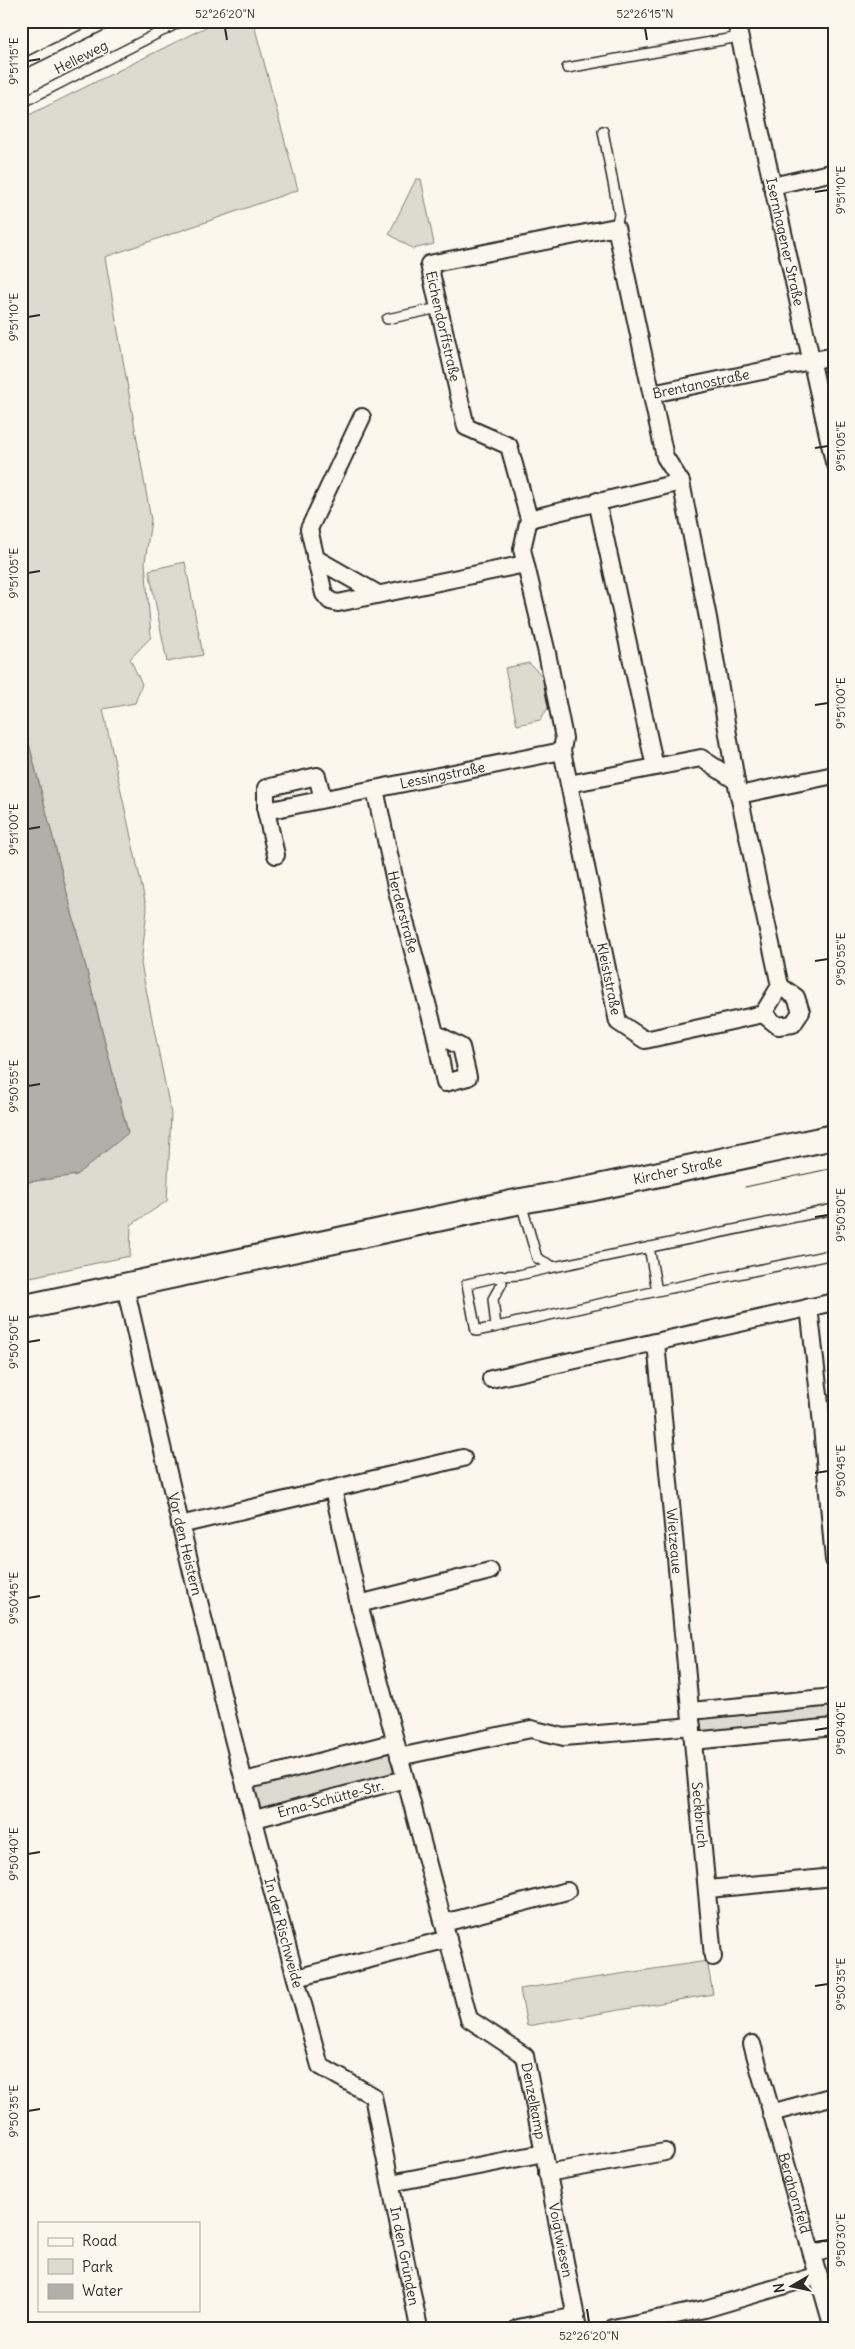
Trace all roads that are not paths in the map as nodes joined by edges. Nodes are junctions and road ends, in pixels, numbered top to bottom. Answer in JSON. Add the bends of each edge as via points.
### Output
{"nodes":[{"id":1,"x":111,"y":21,"type":"edge"},
{"id":2,"x":160,"y":21,"type":"edge"},
{"id":3,"x":182,"y":21,"type":"edge"},
{"id":4,"x":738,"y":29,"type":"edge"},
{"id":5,"x":165,"y":30,"type":"junction"},
{"id":6,"x":21,"y":65,"type":"edge"},
{"id":7,"x":567,"y":68,"type":"dead end"},
{"id":8,"x":21,"y":91,"type":"edge"},
{"id":9,"x":29,"y":99,"type":"junction"},
{"id":10,"x":21,"y":106,"type":"edge"},
{"id":11,"x":603,"y":131,"type":"dead end"},
{"id":12,"x":834,"y":172,"type":"edge"},
{"id":13,"x":772,"y":186,"type":"junction"},
{"id":14,"x":616,"y":227,"type":"junction"},
{"id":15,"x":439,"y":308,"type":"junction"},
{"id":16,"x":387,"y":319,"type":"dead end"},
{"id":17,"x":834,"y":356,"type":"edge"},
{"id":18,"x":813,"y":361,"type":"junction"},
{"id":19,"x":652,"y":394,"type":"junction"},
{"id":20,"x":362,"y":417,"type":"dead end"},
{"id":21,"x":834,"y":462,"type":"edge"},
{"id":22,"x":681,"y":482,"type":"junction"},
{"id":23,"x":597,"y":501,"type":"junction"},
{"id":24,"x":529,"y":519,"type":"junction"},
{"id":25,"x":316,"y":558,"type":"junction"},
{"id":26,"x":525,"y":564,"type":"junction"},
{"id":27,"x":378,"y":594,"type":"junction"},
{"id":28,"x":562,"y":751,"type":"junction"},
{"id":29,"x":655,"y":767,"type":"junction"},
{"id":30,"x":834,"y":775,"type":"edge"},
{"id":31,"x":569,"y":784,"type":"junction"},
{"id":32,"x":738,"y":788,"type":"junction"},
{"id":33,"x":375,"y":790,"type":"junction"},
{"id":34,"x":323,"y":799,"type":"junction"},
{"id":35,"x":266,"y":811,"type":"junction"},
{"id":36,"x":276,"y":855,"type":"dead end"},
{"id":37,"x":780,"y":986,"type":"junction"},
{"id":38,"x":763,"y":1014,"type":"junction"},
{"id":39,"x":435,"y":1034,"type":"dead end"},
{"id":40,"x":834,"y":1137,"type":"edge"},
{"id":41,"x":521,"y":1200,"type":"junction"},
{"id":42,"x":834,"y":1209,"type":"edge"},
{"id":43,"x":649,"y":1247,"type":"junction"},
{"id":44,"x":834,"y":1254,"type":"edge"},
{"id":45,"x":554,"y":1267,"type":"junction"},
{"id":46,"x":501,"y":1276,"type":"junction"},
{"id":47,"x":125,"y":1286,"type":"junction"},
{"id":48,"x":657,"y":1290,"type":"junction"},
{"id":49,"x":834,"y":1302,"type":"edge"},
{"id":50,"x":808,"y":1307,"type":"junction"},
{"id":51,"x":21,"y":1308,"type":"edge"},
{"id":52,"x":496,"y":1327,"type":"junction"},
{"id":53,"x":656,"y":1342,"type":"junction"},
{"id":54,"x":491,"y":1379,"type":"dead end"},
{"id":55,"x":463,"y":1458,"type":"dead end"},
{"id":56,"x":333,"y":1489,"type":"junction"},
{"id":57,"x":180,"y":1525,"type":"junction"},
{"id":58,"x":833,"y":1543,"type":"edge"},
{"id":59,"x":834,"y":1560,"type":"edge"},
{"id":60,"x":490,"y":1571,"type":"dead end"},
{"id":61,"x":360,"y":1604,"type":"junction"},
{"id":62,"x":834,"y":1697,"type":"edge"},
{"id":63,"x":692,"y":1726,"type":"junction"},
{"id":64,"x":834,"y":1727,"type":"edge"},
{"id":65,"x":397,"y":1749,"type":"junction"},
{"id":66,"x":405,"y":1779,"type":"junction"},
{"id":67,"x":245,"y":1781,"type":"junction"},
{"id":68,"x":250,"y":1800,"type":"joint"},
{"id":69,"x":255,"y":1819,"type":"junction"},
{"id":70,"x":834,"y":1877,"type":"edge"},
{"id":71,"x":708,"y":1889,"type":"junction"},
{"id":72,"x":567,"y":1891,"type":"dead end"},
{"id":73,"x":446,"y":1931,"type":"junction"},
{"id":74,"x":713,"y":1957,"type":"dead end"},
{"id":75,"x":296,"y":1978,"type":"junction"},
{"id":76,"x":752,"y":2044,"type":"dead end"},
{"id":77,"x":834,"y":2096,"type":"edge"},
{"id":78,"x":771,"y":2113,"type":"junction"},
{"id":79,"x":664,"y":2152,"type":"dead end"},
{"id":80,"x":544,"y":2153,"type":"junction"},
{"id":81,"x":547,"y":2172,"type":"junction"},
{"id":82,"x":391,"y":2183,"type":"junction"},
{"id":83,"x":834,"y":2248,"type":"edge"},
{"id":84,"x":813,"y":2254,"type":"junction"},
{"id":85,"x":819,"y":2275,"type":"junction"},
{"id":86,"x":828,"y":2289,"type":"edge"},
{"id":87,"x":577,"y":2322,"type":"edge"},
{"id":88,"x":419,"y":2328,"type":"edge"},
{"id":89,"x":518,"y":2328,"type":"edge"},
{"id":90,"x":613,"y":2328,"type":"edge"},
{"id":91,"x":833,"y":2328,"type":"edge"}],
"edges":[{"from":1,"to":6,"type":"lane"},
{"from":2,"to":5,"type":"lane"},
{"from":3,"to":5,"type":"lane","name":"Helleweg"},
{"from":4,"to":7,"type":"lane"},
{"from":4,"to":13,"type":"street","name":"Isernhagener Straße"},
{"from":5,"to":9,"type":"lane","name":"Helleweg"},
{"from":8,"to":9,"type":"lane"},
{"from":9,"to":10,"type":"lane","name":"Helleweg"},
{"from":11,"to":14,"type":"lane","via":[[619,214]]},
{"from":12,"to":13,"type":"street"},
{"from":13,"to":18,"type":"street","name":"Isernhagener Straße"},
{"from":14,"to":15,"type":"street","name":"Eichendorffstraße","via":[[429,264]]},
{"from":14,"to":19,"type":"street"},
{"from":15,"to":16,"type":"lane"},
{"from":15,"to":24,"type":"street","name":"Eichendorffstraße","via":[[466,427],[509,446]]},
{"from":17,"to":18,"type":"street","name":"Brentanostraße"},
{"from":18,"to":19,"type":"street","name":"Brentanostraße"},
{"from":18,"to":21,"type":"street","name":"Isernhagener Straße"},
{"from":19,"to":22,"type":"street","name":"Brentanostraße","via":[[665,457]]},
{"from":20,"to":25,"type":"street","via":[[308,529]]},
{"from":22,"to":23,"type":"street"},
{"from":22,"to":32,"type":"street","name":"Brentanostraße"},
{"from":23,"to":24,"type":"street"},
{"from":23,"to":29,"type":"street"},
{"from":24,"to":26,"type":"street","via":[[522,549]]},
{"from":25,"to":27,"type":"street"},
{"from":25,"to":27,"type":"street","via":[[324,594],[330,601],[338,603]]},
{"from":26,"to":27,"type":"street"},
{"from":26,"to":28,"type":"street","via":[[564,738]]},
{"from":28,"to":31,"type":"street"},
{"from":28,"to":33,"type":"street","name":"Lessingstraße"},
{"from":29,"to":31,"type":"street"},
{"from":29,"to":32,"type":"street","via":[[701,758]]},
{"from":30,"to":32,"type":"street"},
{"from":31,"to":38,"type":"street","name":"Kleiststraße","via":[[618,1022],[645,1040]]},
{"from":32,"to":37,"type":"street"},
{"from":33,"to":34,"type":"street","name":"Lessingstraße"},
{"from":33,"to":39,"type":"street","name":"Herderstraße","via":[[397,891]]},
{"from":34,"to":35,"type":"street","name":"Lessingstraße"},
{"from":34,"to":35,"type":"street","via":[[317,776],[266,788]]},
{"from":35,"to":36,"type":"street"},
{"from":37,"to":38,"type":"street"},
{"from":37,"to":38,"type":"street","via":[[796,996],[801,1012],[793,1024],[778,1026]]},
{"from":40,"to":41,"type":"main road","name":"Kircher Straße","via":[[589,1189]]},
{"from":41,"to":45,"type":"lane","via":[[537,1258]]},
{"from":41,"to":47,"type":"main road","name":"Kircher Straße"},
{"from":42,"to":43,"type":"lane"},
{"from":43,"to":45,"type":"lane"},
{"from":43,"to":48,"type":"lane"},
{"from":44,"to":48,"type":"lane"},
{"from":45,"to":46,"type":"lane"},
{"from":46,"to":52,"type":"lane","via":[[502,1283],[493,1299]]},
{"from":46,"to":52,"type":"lane","via":[[467,1284],[476,1331]]},
{"from":47,"to":51,"type":"main road","name":"Kircher Straße"},
{"from":47,"to":57,"type":"street","name":"Vor den Heistern"},
{"from":48,"to":52,"type":"lane"},
{"from":49,"to":50,"type":"street"},
{"from":50,"to":53,"type":"street"},
{"from":50,"to":58,"type":"street"},
{"from":53,"to":54,"type":"street"},
{"from":53,"to":63,"type":"street","name":"Wietzeaue"},
{"from":55,"to":56,"type":"street"},
{"from":56,"to":57,"type":"street"},
{"from":56,"to":61,"type":"street"},
{"from":57,"to":67,"type":"street","name":"Vor den Heistern"},
{"from":58,"to":59,"type":"street"},
{"from":60,"to":61,"type":"street"},
{"from":61,"to":65,"type":"street"},
{"from":62,"to":63,"type":"street"},
{"from":63,"to":64,"type":"street"},
{"from":63,"to":65,"type":"street","via":[[564,1738],[530,1729]]},
{"from":63,"to":71,"type":"street","name":"Seckbruch"},
{"from":65,"to":66,"type":"street"},
{"from":65,"to":67,"type":"street"},
{"from":66,"to":69,"type":"street","name":"Erna-Schütte-Str."},
{"from":66,"to":73,"type":"street"},
{"from":67,"to":68,"type":"street","name":"Vor den Heistern"},
{"from":68,"to":69,"type":"street","name":"In der Rischweide"},
{"from":69,"to":75,"type":"street","name":"In der Rischweide"},
{"from":70,"to":71,"type":"street"},
{"from":71,"to":74,"type":"street","name":"Seckbruch"},
{"from":72,"to":73,"type":"street"},
{"from":73,"to":75,"type":"street"},
{"from":73,"to":80,"type":"street","name":"Denzelkamp","via":[[469,2020],[525,2056]]},
{"from":75,"to":82,"type":"street","name":"In der Rischweide","via":[[320,2066],[373,2096]]},
{"from":76,"to":78,"type":"street","name":"Berghornfeld"},
{"from":77,"to":78,"type":"street"},
{"from":78,"to":84,"type":"street","name":"Berghornfeld"},
{"from":79,"to":81,"type":"street"},
{"from":80,"to":81,"type":"street","name":"Voigtwiesen"},
{"from":80,"to":82,"type":"street"},
{"from":81,"to":87,"type":"street","name":"Voigtwiesen"},
{"from":82,"to":88,"type":"street","name":"In den Gründen"},
{"from":83,"to":84,"type":"street"},
{"from":84,"to":85,"type":"street","name":"Berghornfeld"},
{"from":85,"to":86,"type":"street","name":"Berghornfeld"},
{"from":85,"to":90,"type":"street","via":[[704,2309]]},
{"from":86,"to":91,"type":"street","name":"Berghornfeld"},
{"from":87,"to":89,"type":"street"}]}
